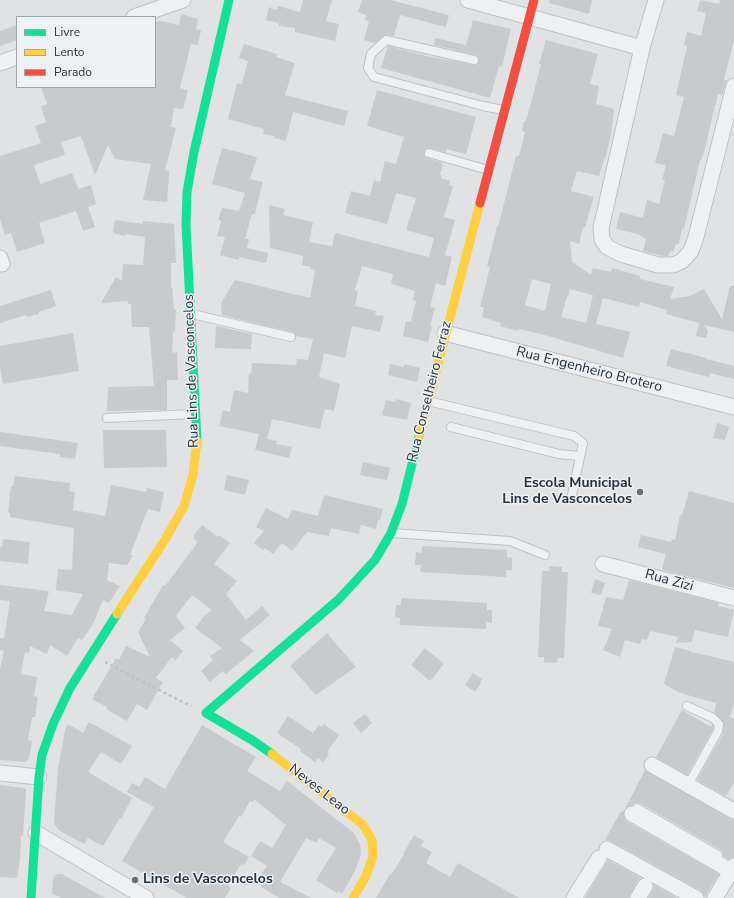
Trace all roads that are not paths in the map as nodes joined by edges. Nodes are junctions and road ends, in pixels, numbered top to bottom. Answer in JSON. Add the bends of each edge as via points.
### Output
{"nodes":[{"id":1,"x":183,"y":0,"type":"edge"},
{"id":2,"x":229,"y":0,"type":"edge"},
{"id":3,"x":468,"y":0,"type":"edge"},
{"id":4,"x":534,"y":0,"type":"edge"},
{"id":5,"x":656,"y":0,"type":"edge"},
{"id":6,"x":137,"y":16,"type":"edge"},
{"id":7,"x":529,"y":17,"type":"junction"},
{"id":8,"x":642,"y":48,"type":"junction"},
{"id":9,"x":16,"y":57,"type":"edge"},
{"id":10,"x":474,"y":60,"type":"dead end"},
{"id":11,"x":0,"y":63,"type":"edge"},
{"id":12,"x":734,"y":86,"type":"edge"},
{"id":13,"x":504,"y":110,"type":"junction"},
{"id":14,"x":429,"y":153,"type":"dead end"},
{"id":15,"x":488,"y":170,"type":"junction"},
{"id":16,"x":190,"y":314,"type":"junction"},
{"id":17,"x":445,"y":333,"type":"junction"},
{"id":18,"x":290,"y":337,"type":"dead end"},
{"id":19,"x":428,"y":401,"type":"junction"},
{"id":20,"x":734,"y":407,"type":"edge"},
{"id":21,"x":195,"y":414,"type":"junction"},
{"id":22,"x":107,"y":418,"type":"dead end"},
{"id":23,"x":451,"y":427,"type":"dead end"},
{"id":24,"x":580,"y":456,"type":"junction"},
{"id":25,"x":572,"y":495,"type":"dead end"},
{"id":26,"x":391,"y":533,"type":"junction"},
{"id":27,"x":545,"y":555,"type":"dead end"},
{"id":28,"x":603,"y":564,"type":"dead end"},
{"id":29,"x":734,"y":598,"type":"edge"},
{"id":30,"x":687,"y":706,"type":"dead end"},
{"id":31,"x":206,"y":713,"type":"joint"},
{"id":32,"x":652,"y":765,"type":"dead end"},
{"id":33,"x":0,"y":774,"type":"edge"},
{"id":34,"x":39,"y":777,"type":"junction"},
{"id":35,"x":688,"y":785,"type":"junction"},
{"id":36,"x":635,"y":811,"type":"dead end"},
{"id":37,"x":734,"y":811,"type":"edge"},
{"id":38,"x":36,"y":833,"type":"junction"},
{"id":39,"x":733,"y":867,"type":"edge"},
{"id":40,"x":31,"y":898,"type":"edge"},
{"id":41,"x":146,"y":898,"type":"edge"},
{"id":42,"x":353,"y":898,"type":"edge"},
{"id":43,"x":574,"y":898,"type":"edge"},
{"id":44,"x":696,"y":898,"type":"edge"},
{"id":45,"x":715,"y":898,"type":"edge"}],
"edges":[{"from":1,"to":6,"type":"street"},
{"from":2,"to":16,"type":"street","name":"Rua Lins de Vasconcelos","via":[[187,192]]},
{"from":3,"to":7,"type":"street"},
{"from":4,"to":7,"type":"street","name":"Rua Conselheiro Ferraz"},
{"from":5,"to":8,"type":"street"},
{"from":7,"to":8,"type":"street"},
{"from":7,"to":13,"type":"street","name":"Rua Conselheiro Ferraz"},
{"from":8,"to":12,"type":"street","via":[[601,228],[602,239],[607,247],[621,254],[658,265],[673,265],[691,251]]},
{"from":9,"to":11,"type":"street"},
{"from":10,"to":13,"type":"lane","via":[[386,40],[371,54],[368,68],[374,76]]},
{"from":13,"to":15,"type":"street","name":"Rua Conselheiro Ferraz"},
{"from":14,"to":15,"type":"lane"},
{"from":15,"to":17,"type":"street","name":"Rua Conselheiro Ferraz"},
{"from":16,"to":18,"type":"lane"},
{"from":16,"to":21,"type":"street","name":"Rua Lins de Vasconcelos"},
{"from":17,"to":19,"type":"street","name":"Rua Conselheiro Ferraz"},
{"from":17,"to":20,"type":"street","name":"Rua Engenheiro Brotero"},
{"from":19,"to":24,"type":"lane","via":[[574,436],[583,443]]},
{"from":19,"to":26,"type":"street","name":"Rua Conselheiro Ferraz","via":[[402,504]]},
{"from":21,"to":22,"type":"lane"},
{"from":21,"to":34,"type":"street","name":"Rua Lins de Vasconcelos","via":[[197,440],[193,475],[184,506],[70,688],[42,755]]},
{"from":23,"to":24,"type":"lane","via":[[559,454]]},
{"from":24,"to":25,"type":"lane"},
{"from":26,"to":27,"type":"lane","via":[[510,541]]},
{"from":26,"to":31,"type":"street","name":"Rua Conselheiro Ferraz","via":[[375,560],[338,600]]},
{"from":28,"to":29,"type":"street","name":"Rua Zizi"},
{"from":30,"to":35,"type":"lane","via":[[713,718],[719,724],[718,731]]},
{"from":31,"to":42,"type":"street","name":"Neves Leao","via":[[269,752],[364,826],[372,840],[373,856],[366,876]]},
{"from":32,"to":35,"type":"street"},
{"from":33,"to":34,"type":"street"},
{"from":34,"to":38,"type":"street","name":"Rua Lins de Vasconcelos"},
{"from":35,"to":37,"type":"street"},
{"from":36,"to":39,"type":"street"},
{"from":38,"to":40,"type":"street","name":"Rua Lins de Vasconcelos"},
{"from":38,"to":41,"type":"street"},
{"from":39,"to":45,"type":"street"},
{"from":43,"to":44,"type":"street","via":[[603,853]]}]}
